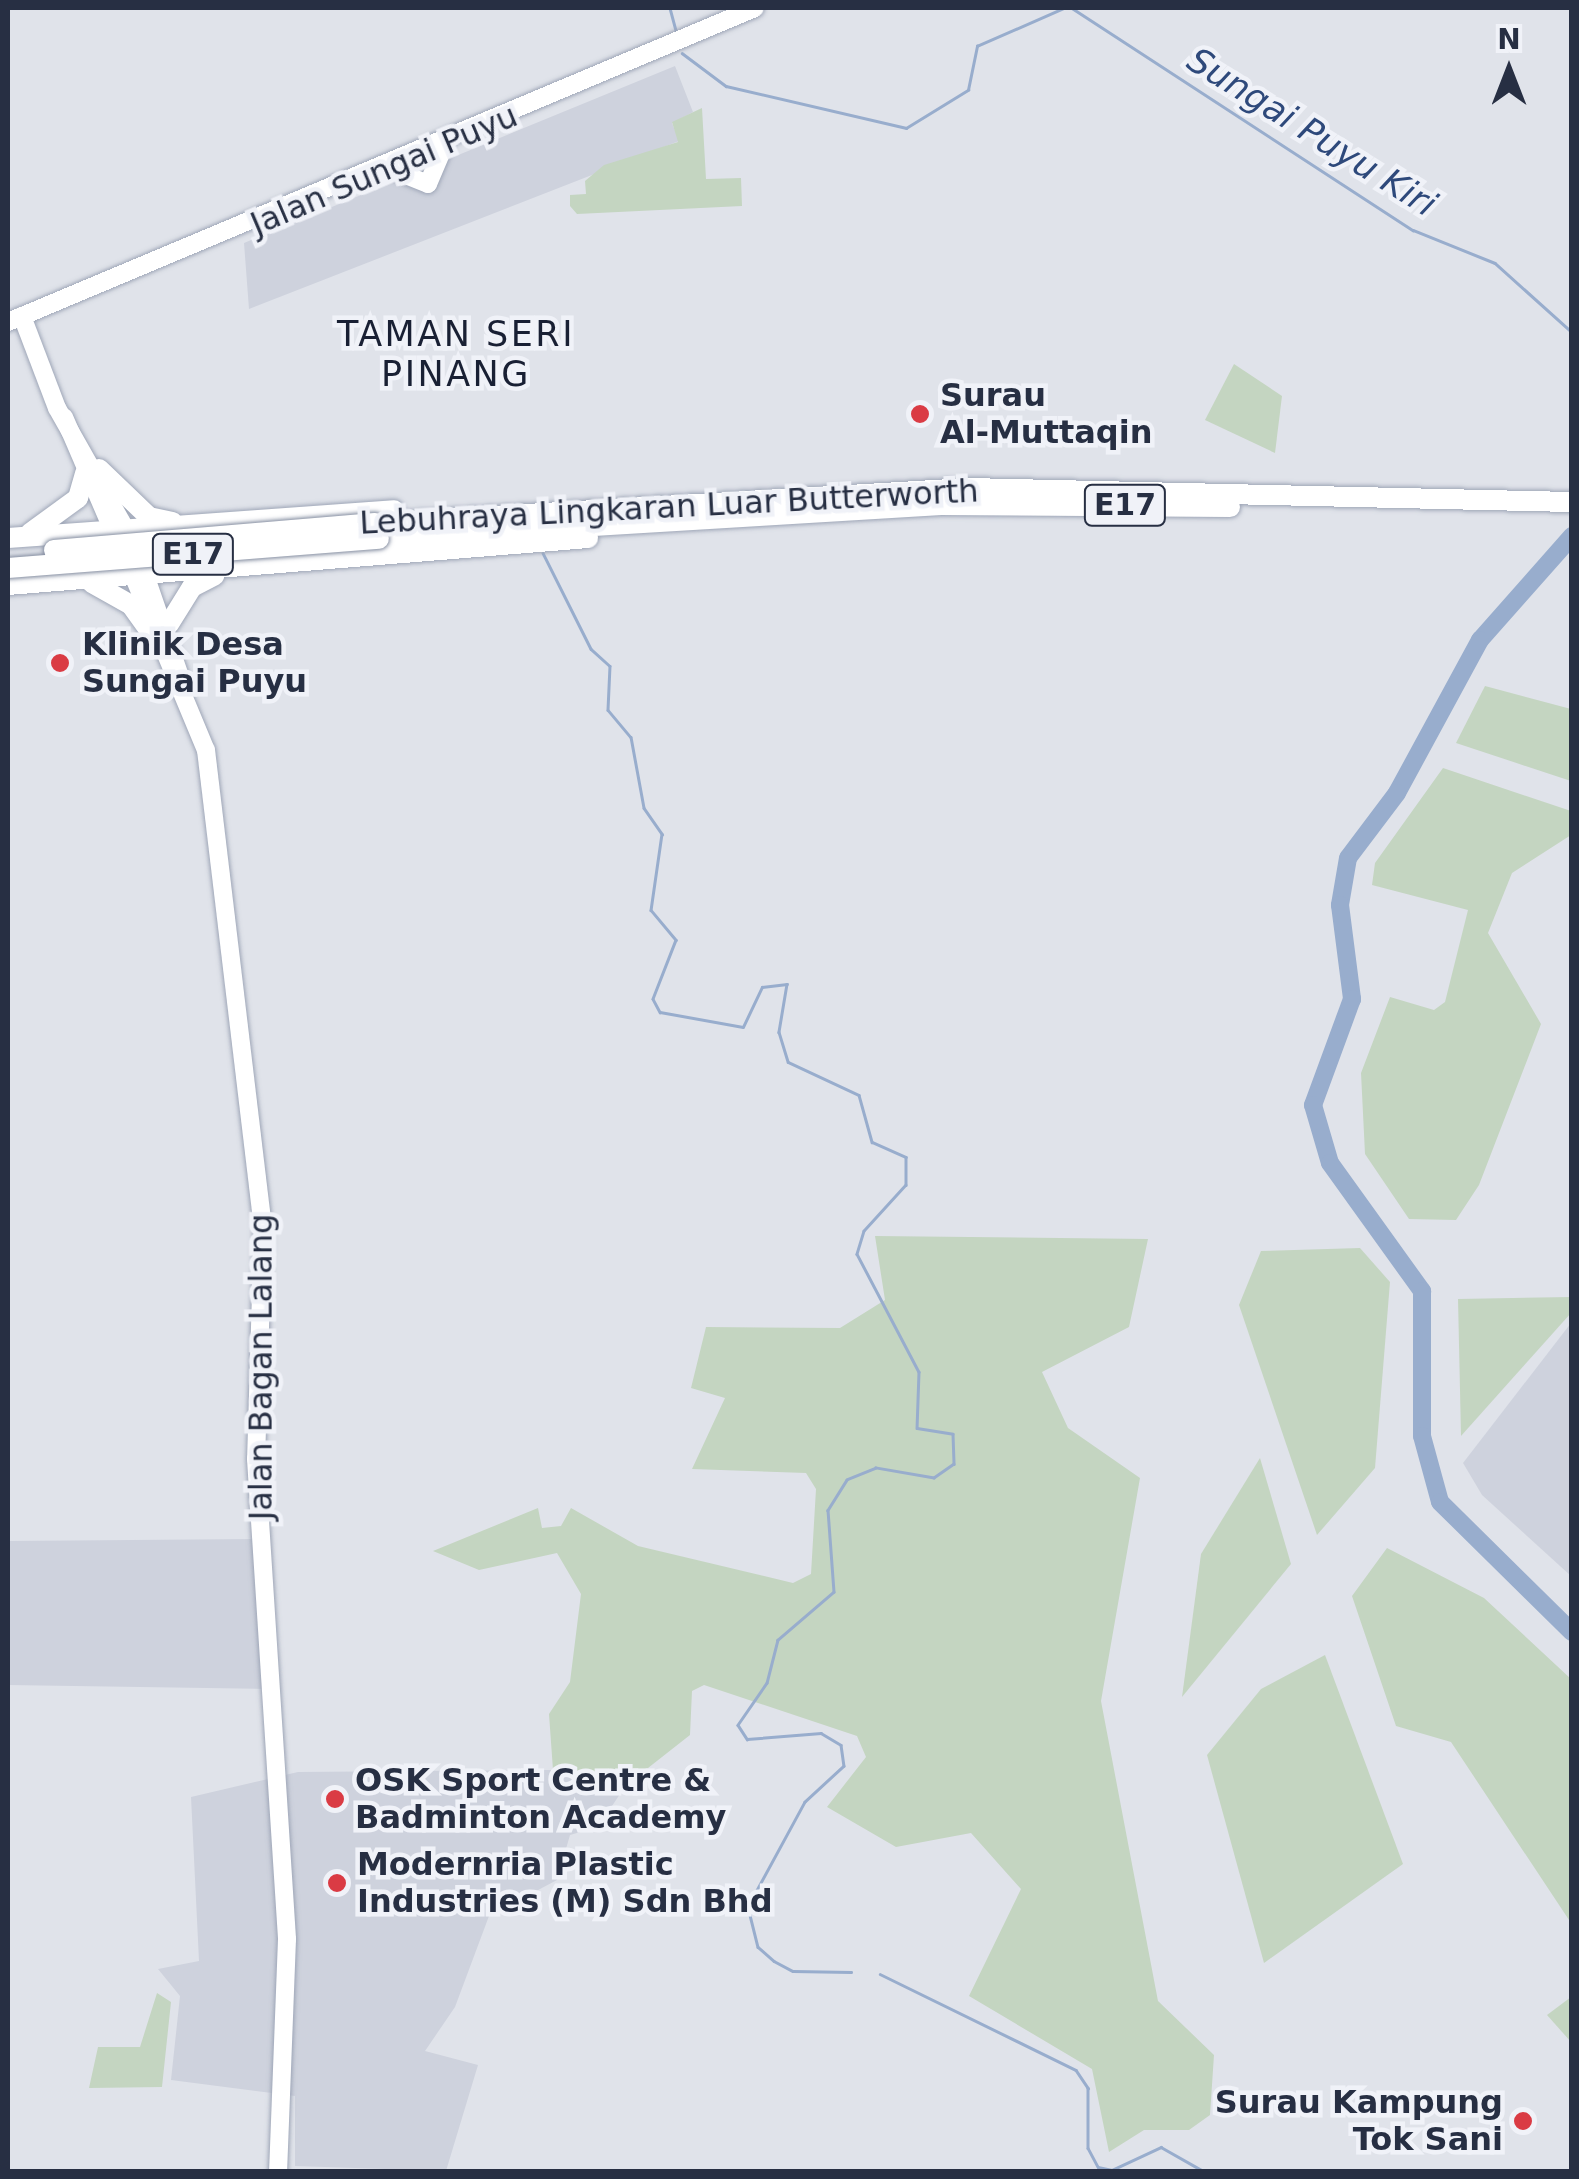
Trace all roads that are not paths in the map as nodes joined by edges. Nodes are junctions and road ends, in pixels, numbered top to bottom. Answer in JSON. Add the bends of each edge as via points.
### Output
{"nodes":[{"id":1,"x":755,"y":8,"type":"edge"},
{"id":2,"x":445,"y":144,"type":"junction"},
{"id":3,"x":388,"y":168,"type":"junction"},
{"id":4,"x":23,"y":315,"type":"edge"},
{"id":5,"x":8,"y":333,"type":"edge"},
{"id":6,"x":33,"y":353,"type":"junction"},
{"id":7,"x":92,"y":471,"type":"junction"},
{"id":8,"x":1572,"y":502,"type":"edge"},
{"id":9,"x":746,"y":506,"type":"junction"},
{"id":10,"x":1450,"y":506,"type":"junction"},
{"id":11,"x":1572,"y":516,"type":"edge"},
{"id":12,"x":196,"y":524,"type":"junction"},
{"id":13,"x":120,"y":530,"type":"junction"},
{"id":14,"x":378,"y":531,"type":"junction"},
{"id":15,"x":56,"y":534,"type":"junction"},
{"id":16,"x":16,"y":537,"type":"edge"},
{"id":17,"x":8,"y":554,"type":"edge"},
{"id":18,"x":8,"y":568,"type":"edge"},
{"id":19,"x":230,"y":570,"type":"junction"},
{"id":20,"x":201,"y":573,"type":"junction"},
{"id":21,"x":140,"y":577,"type":"junction"},
{"id":22,"x":73,"y":581,"type":"junction"},
{"id":23,"x":8,"y":585,"type":"edge"},
{"id":24,"x":169,"y":624,"type":"junction"},
{"id":25,"x":159,"y":644,"type":"junction"},
{"id":26,"x":184,"y":689,"type":"junction"},
{"id":27,"x":278,"y":2172,"type":"edge"}],
"edges":[{"from":1,"to":2,"type":"main road","name":"Jalan Sungai Puyu"},
{"from":2,"to":3,"type":"main road","name":"Jalan Sungai Puyu"},
{"from":2,"to":3,"type":"main road","via":[[428,184]]},
{"from":3,"to":4,"type":"main road","name":"Jalan Sungai Puyu"},
{"from":4,"to":6,"type":"main road"},
{"from":5,"to":6,"type":"main road"},
{"from":6,"to":7,"type":"main road","name":"Jalan Bagan Lalang"},
{"from":7,"to":12,"type":"highway","via":[[149,517]]},
{"from":7,"to":13,"type":"main road","name":"Jalan Bagan Lalang"},
{"from":7,"to":16,"type":"highway","via":[[78,498]]},
{"from":8,"to":10,"type":"highway","name":"Lebuhraya Lingkaran Luar Butterworth","number":"E17"},
{"from":9,"to":10,"type":"highway","name":"Lebuhraya Lingkaran Luar Butterworth","number":"E17","via":[[968,488]]},
{"from":9,"to":12,"type":"highway","via":[[567,498]]},
{"from":9,"to":14,"type":"highway","name":"Lebuhraya Lingkaran Luar Butterworth","number":"E17"},
{"from":9,"to":19,"type":"highway"},
{"from":10,"to":11,"type":"highway","name":"Lebuhraya Lingkaran Luar Butterworth","number":"E17"},
{"from":12,"to":13,"type":"highway"},
{"from":12,"to":20,"type":"highway","via":[[178,548],[185,566]]},
{"from":13,"to":15,"type":"highway"},
{"from":13,"to":21,"type":"main road","name":"Jalan Bagan Lalang"},
{"from":14,"to":17,"type":"highway","name":"Lebuhraya Lingkaran Luar Butterworth","number":"E17","bridge":true},
{"from":14,"to":18,"type":"highway","name":"Lebuhraya Lingkaran Luar Butterworth","number":"E17","bridge":true},
{"from":15,"to":16,"type":"highway"},
{"from":15,"to":22,"type":"highway","via":[[85,555]]},
{"from":19,"to":20,"type":"highway"},
{"from":19,"to":24,"type":"highway","via":[[192,588]]},
{"from":20,"to":21,"type":"highway"},
{"from":21,"to":22,"type":"highway"},
{"from":21,"to":24,"type":"main road","name":"Jalan Bagan Lalang"},
{"from":21,"to":25,"type":"main road","name":"Jalan Bagan Lalang"},
{"from":22,"to":23,"type":"highway"},
{"from":22,"to":25,"type":"highway","via":[[131,604]]},
{"from":24,"to":26,"type":"main road","name":"Jalan Bagan Lalang"},
{"from":25,"to":26,"type":"main road","name":"Jalan Bagan Lalang"},
{"from":26,"to":27,"type":"main road","name":"Jalan Bagan Lalang","via":[[211,779],[265,1259],[256,1459],[288,1939]]}]}
